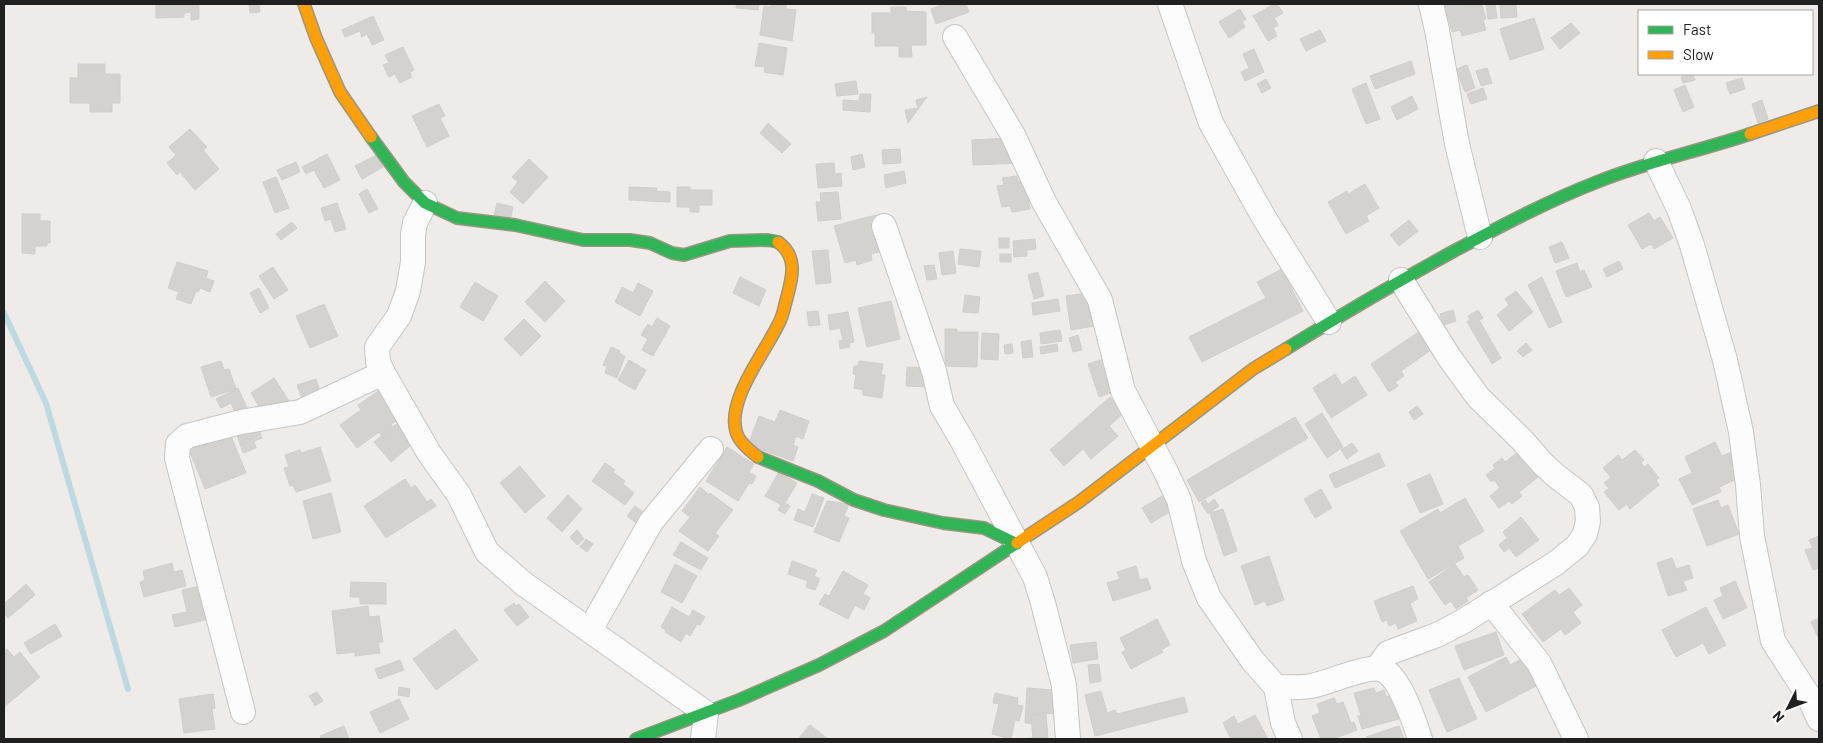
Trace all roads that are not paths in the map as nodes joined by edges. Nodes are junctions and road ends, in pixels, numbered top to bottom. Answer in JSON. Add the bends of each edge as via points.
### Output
{"nodes":[{"id":1,"x":304,"y":4,"type":"edge"},
{"id":2,"x":1170,"y":4,"type":"edge"},
{"id":3,"x":1430,"y":4,"type":"edge"},
{"id":4,"x":955,"y":37,"type":"dead end"},
{"id":5,"x":1819,"y":111,"type":"edge"},
{"id":6,"x":1656,"y":161,"type":"junction"},
{"id":7,"x":425,"y":203,"type":"junction"},
{"id":8,"x":884,"y":226,"type":"dead end"},
{"id":9,"x":1480,"y":238,"type":"junction"},
{"id":10,"x":1401,"y":280,"type":"junction"},
{"id":11,"x":1330,"y":322,"type":"junction"},
{"id":12,"x":384,"y":373,"type":"junction"},
{"id":13,"x":1151,"y":446,"type":"junction"},
{"id":14,"x":711,"y":449,"type":"dead end"},
{"id":15,"x":1017,"y":544,"type":"junction"},
{"id":16,"x":1490,"y":603,"type":"junction"},
{"id":17,"x":590,"y":630,"type":"junction"},
{"id":18,"x":1377,"y":668,"type":"junction"},
{"id":19,"x":1276,"y":687,"type":"junction"},
{"id":20,"x":243,"y":712,"type":"dead end"},
{"id":21,"x":706,"y":713,"type":"junction"},
{"id":22,"x":1819,"y":719,"type":"edge"},
{"id":23,"x":636,"y":739,"type":"edge"},
{"id":24,"x":703,"y":739,"type":"edge"},
{"id":25,"x":1068,"y":739,"type":"edge"},
{"id":26,"x":1290,"y":739,"type":"edge"},
{"id":27,"x":1420,"y":739,"type":"edge"},
{"id":28,"x":1576,"y":739,"type":"edge"}],
"edges":[{"from":1,"to":7,"type":"street","via":[[340,92],[368,135],[404,182]]},
{"from":2,"to":11,"type":"street","via":[[1211,123],[1263,216]]},
{"from":3,"to":9,"type":"street","via":[[1457,144]]},
{"from":4,"to":13,"type":"street","via":[[1013,135],[1044,202],[1100,300],[1123,391]]},
{"from":5,"to":6,"type":"street","via":[[1698,151]]},
{"from":6,"to":9,"type":"street","via":[[1596,182],[1517,217]]},
{"from":6,"to":22,"type":"street","via":[[1692,245],[1725,360],[1741,432],[1752,536],[1773,641],[1808,695]]},
{"from":7,"to":12,"type":"street","via":[[415,223],[408,291],[399,316],[376,347]]},
{"from":7,"to":15,"type":"street","via":[[457,218],[515,225],[583,240],[650,243],[684,255],[730,241],[779,242],[788,251],[793,275],[780,322],[744,386],[734,417],[736,433],[746,446],[757,457],[818,481],[854,500],[943,523],[984,528]]},
{"from":8,"to":15,"type":"street","via":[[934,371],[942,406]]},
{"from":9,"to":10,"type":"street"},
{"from":10,"to":11,"type":"street"},
{"from":10,"to":16,"type":"street","via":[[1448,357],[1478,397],[1548,469],[1581,495],[1588,507],[1585,534],[1577,546],[1556,563]]},
{"from":11,"to":13,"type":"street","via":[[1254,368]]},
{"from":12,"to":17,"type":"street","via":[[429,453],[459,495],[487,552],[524,584]]},
{"from":12,"to":20,"type":"street","via":[[300,412],[186,436],[178,444],[178,458]]},
{"from":13,"to":15,"type":"street","via":[[1079,502]]},
{"from":13,"to":19,"type":"street","via":[[1179,500],[1194,560],[1209,598],[1253,661]]},
{"from":14,"to":17,"type":"street","via":[[651,522]]},
{"from":15,"to":21,"type":"street","via":[[876,636],[820,665]]},
{"from":15,"to":25,"type":"street","via":[[1043,603],[1064,685]]},
{"from":16,"to":18,"type":"street","via":[[1437,636],[1388,653]]},
{"from":16,"to":28,"type":"street","via":[[1539,663]]},
{"from":17,"to":21,"type":"street"},
{"from":18,"to":19,"type":"street","via":[[1311,686]]},
{"from":18,"to":27,"type":"street","via":[[1386,671],[1396,683]]},
{"from":19,"to":26,"type":"street","via":[[1282,723]]},
{"from":21,"to":23,"type":"street"},
{"from":21,"to":24,"type":"street"}]}
